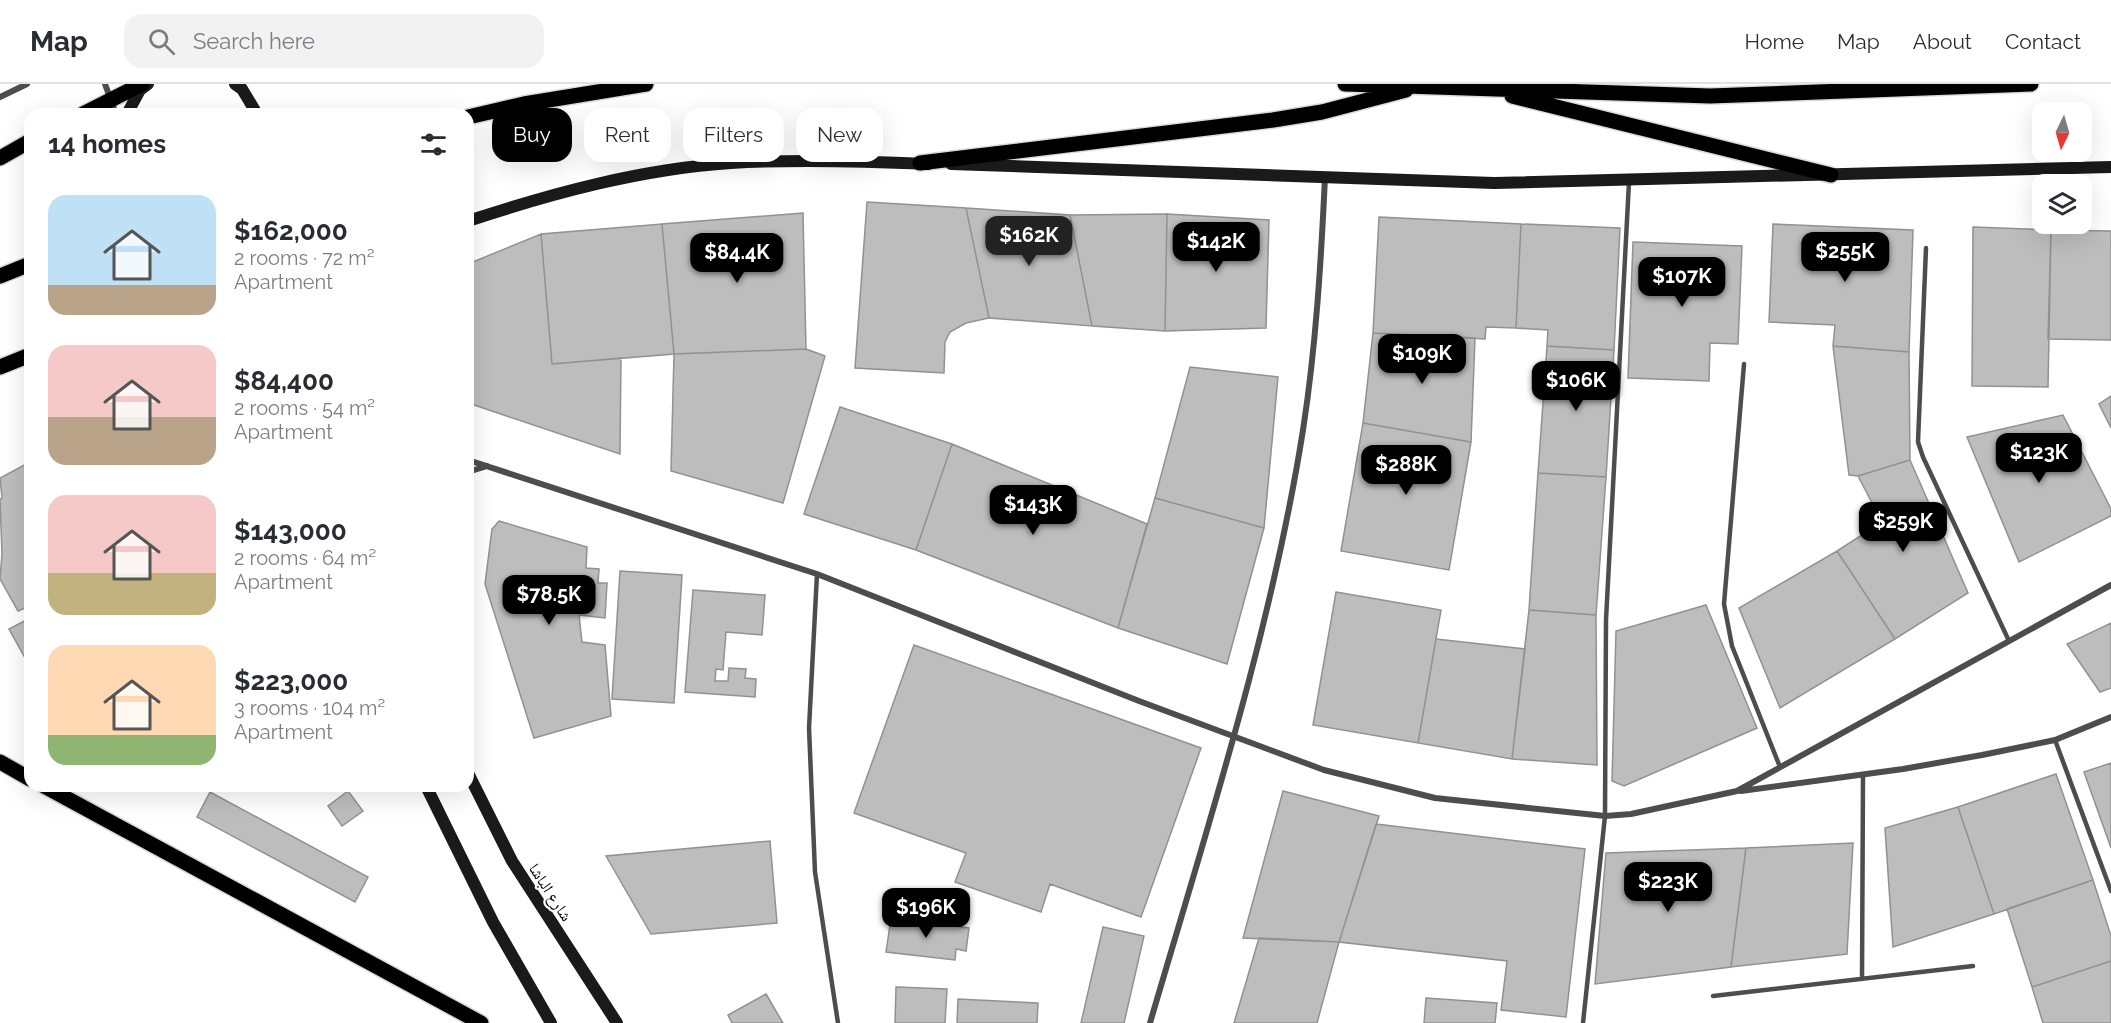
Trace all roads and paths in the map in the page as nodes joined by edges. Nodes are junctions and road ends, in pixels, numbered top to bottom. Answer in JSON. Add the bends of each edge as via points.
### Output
{"nodes":[{"id":1,"x":27,"y":84,"type":"edge"},
{"id":2,"x":105,"y":84,"type":"edge"},
{"id":3,"x":142,"y":84,"type":"edge"},
{"id":4,"x":148,"y":84,"type":"edge"},
{"id":5,"x":235,"y":84,"type":"edge"},
{"id":6,"x":242,"y":84,"type":"edge"},
{"id":7,"x":646,"y":84,"type":"edge"},
{"id":8,"x":1345,"y":84,"type":"edge"},
{"id":9,"x":2031,"y":84,"type":"edge"},
{"id":10,"x":1419,"y":86,"type":"junction"},
{"id":11,"x":1480,"y":88,"type":"junction"},
{"id":12,"x":0,"y":97,"type":"edge"},
{"id":13,"x":114,"y":107,"type":"edge"},
{"id":14,"x":130,"y":108,"type":"edge"},
{"id":15,"x":254,"y":108,"type":"edge"},
{"id":16,"x":254,"y":108,"type":"edge"},
{"id":17,"x":474,"y":116,"type":"edge"},
{"id":18,"x":24,"y":144,"type":"edge"},
{"id":19,"x":0,"y":158,"type":"edge"},
{"id":20,"x":920,"y":163,"type":"junction"},
{"id":21,"x":2111,"y":167,"type":"edge"},
{"id":22,"x":1831,"y":175,"type":"junction"},
{"id":23,"x":1325,"y":177,"type":"junction"},
{"id":24,"x":1629,"y":180,"type":"junction"},
{"id":25,"x":474,"y":219,"type":"edge"},
{"id":26,"x":1926,"y":248,"type":"dead end"},
{"id":27,"x":24,"y":266,"type":"edge"},
{"id":28,"x":0,"y":276,"type":"edge"},
{"id":29,"x":24,"y":358,"type":"edge"},
{"id":30,"x":1744,"y":364,"type":"dead end"},
{"id":31,"x":0,"y":368,"type":"edge"},
{"id":32,"x":474,"y":462,"type":"edge"},
{"id":33,"x":488,"y":466,"type":"junction"},
{"id":34,"x":474,"y":470,"type":"edge"},
{"id":35,"x":817,"y":574,"type":"junction"},
{"id":36,"x":2111,"y":585,"type":"edge"},
{"id":37,"x":2009,"y":641,"type":"junction"},
{"id":38,"x":2111,"y":717,"type":"edge"},
{"id":39,"x":1234,"y":735,"type":"junction"},
{"id":40,"x":2055,"y":740,"type":"junction"},
{"id":41,"x":0,"y":762,"type":"edge"},
{"id":42,"x":1780,"y":767,"type":"junction"},
{"id":43,"x":1863,"y":774,"type":"junction"},
{"id":44,"x":24,"y":775,"type":"edge"},
{"id":45,"x":474,"y":785,"type":"edge"},
{"id":46,"x":1737,"y":791,"type":"junction"},
{"id":47,"x":55,"y":792,"type":"edge"},
{"id":48,"x":429,"y":792,"type":"edge"},
{"id":49,"x":1605,"y":816,"type":"junction"},
{"id":50,"x":2111,"y":891,"type":"edge"},
{"id":51,"x":1973,"y":966,"type":"dead end"},
{"id":52,"x":1862,"y":979,"type":"junction"},
{"id":53,"x":1713,"y":996,"type":"dead end"},
{"id":54,"x":481,"y":1023,"type":"edge"},
{"id":55,"x":551,"y":1023,"type":"edge"},
{"id":56,"x":617,"y":1023,"type":"edge"},
{"id":57,"x":838,"y":1023,"type":"edge"},
{"id":58,"x":1150,"y":1023,"type":"edge"},
{"id":59,"x":1583,"y":1023,"type":"edge"}],
"edges":[{"from":1,"to":12,"type":"street"},
{"from":2,"to":13,"type":"street"},
{"from":3,"to":13,"type":"main road"},
{"from":4,"to":14,"type":"street"},
{"from":5,"to":15,"type":"street"},
{"from":6,"to":16,"type":"street"},
{"from":7,"to":17,"type":"main road"},
{"from":8,"to":10,"type":"main road"},
{"from":9,"to":11,"type":"main road","via":[[1710,96]]},
{"from":10,"to":11,"type":"main road"},
{"from":10,"to":20,"type":"main road","via":[[1332,110],[1273,120]]},
{"from":11,"to":22,"type":"main road"},
{"from":18,"to":19,"type":"main road"},
{"from":20,"to":23,"type":"street"},
{"from":20,"to":25,"type":"street","via":[[729,163],[647,173],[567,191]]},
{"from":21,"to":22,"type":"street"},
{"from":22,"to":24,"type":"street"},
{"from":23,"to":24,"type":"street","via":[[1494,183]]},
{"from":23,"to":39,"type":"street","via":[[1320,272],[1303,429],[1288,513]]},
{"from":24,"to":49,"type":"lane","via":[[1606,620]]},
{"from":26,"to":37,"type":"lane","via":[[1918,442]]},
{"from":27,"to":28,"type":"main road"},
{"from":29,"to":31,"type":"main road"},
{"from":30,"to":42,"type":"lane","via":[[1724,604],[1732,646]]},
{"from":32,"to":33,"type":"street"},
{"from":33,"to":34,"type":"street"},
{"from":33,"to":35,"type":"street"},
{"from":35,"to":39,"type":"street"},
{"from":35,"to":57,"type":"lane","via":[[809,728],[815,872]]},
{"from":36,"to":37,"type":"street"},
{"from":37,"to":42,"type":"street"},
{"from":38,"to":40,"type":"street"},
{"from":39,"to":49,"type":"street","via":[[1324,770],[1383,786],[1468,802]]},
{"from":39,"to":58,"type":"street"},
{"from":40,"to":43,"type":"street"},
{"from":40,"to":50,"type":"lane"},
{"from":41,"to":44,"type":"main road"},
{"from":42,"to":46,"type":"street"},
{"from":43,"to":46,"type":"street"},
{"from":43,"to":52,"type":"lane"},
{"from":45,"to":56,"type":"street","name":"شارع الباشا","via":[[512,861]]},
{"from":46,"to":49,"type":"street"},
{"from":47,"to":54,"type":"main road"},
{"from":48,"to":55,"type":"street","via":[[494,922]]},
{"from":49,"to":59,"type":"lane"},
{"from":51,"to":52,"type":"lane"},
{"from":52,"to":53,"type":"lane"}]}
